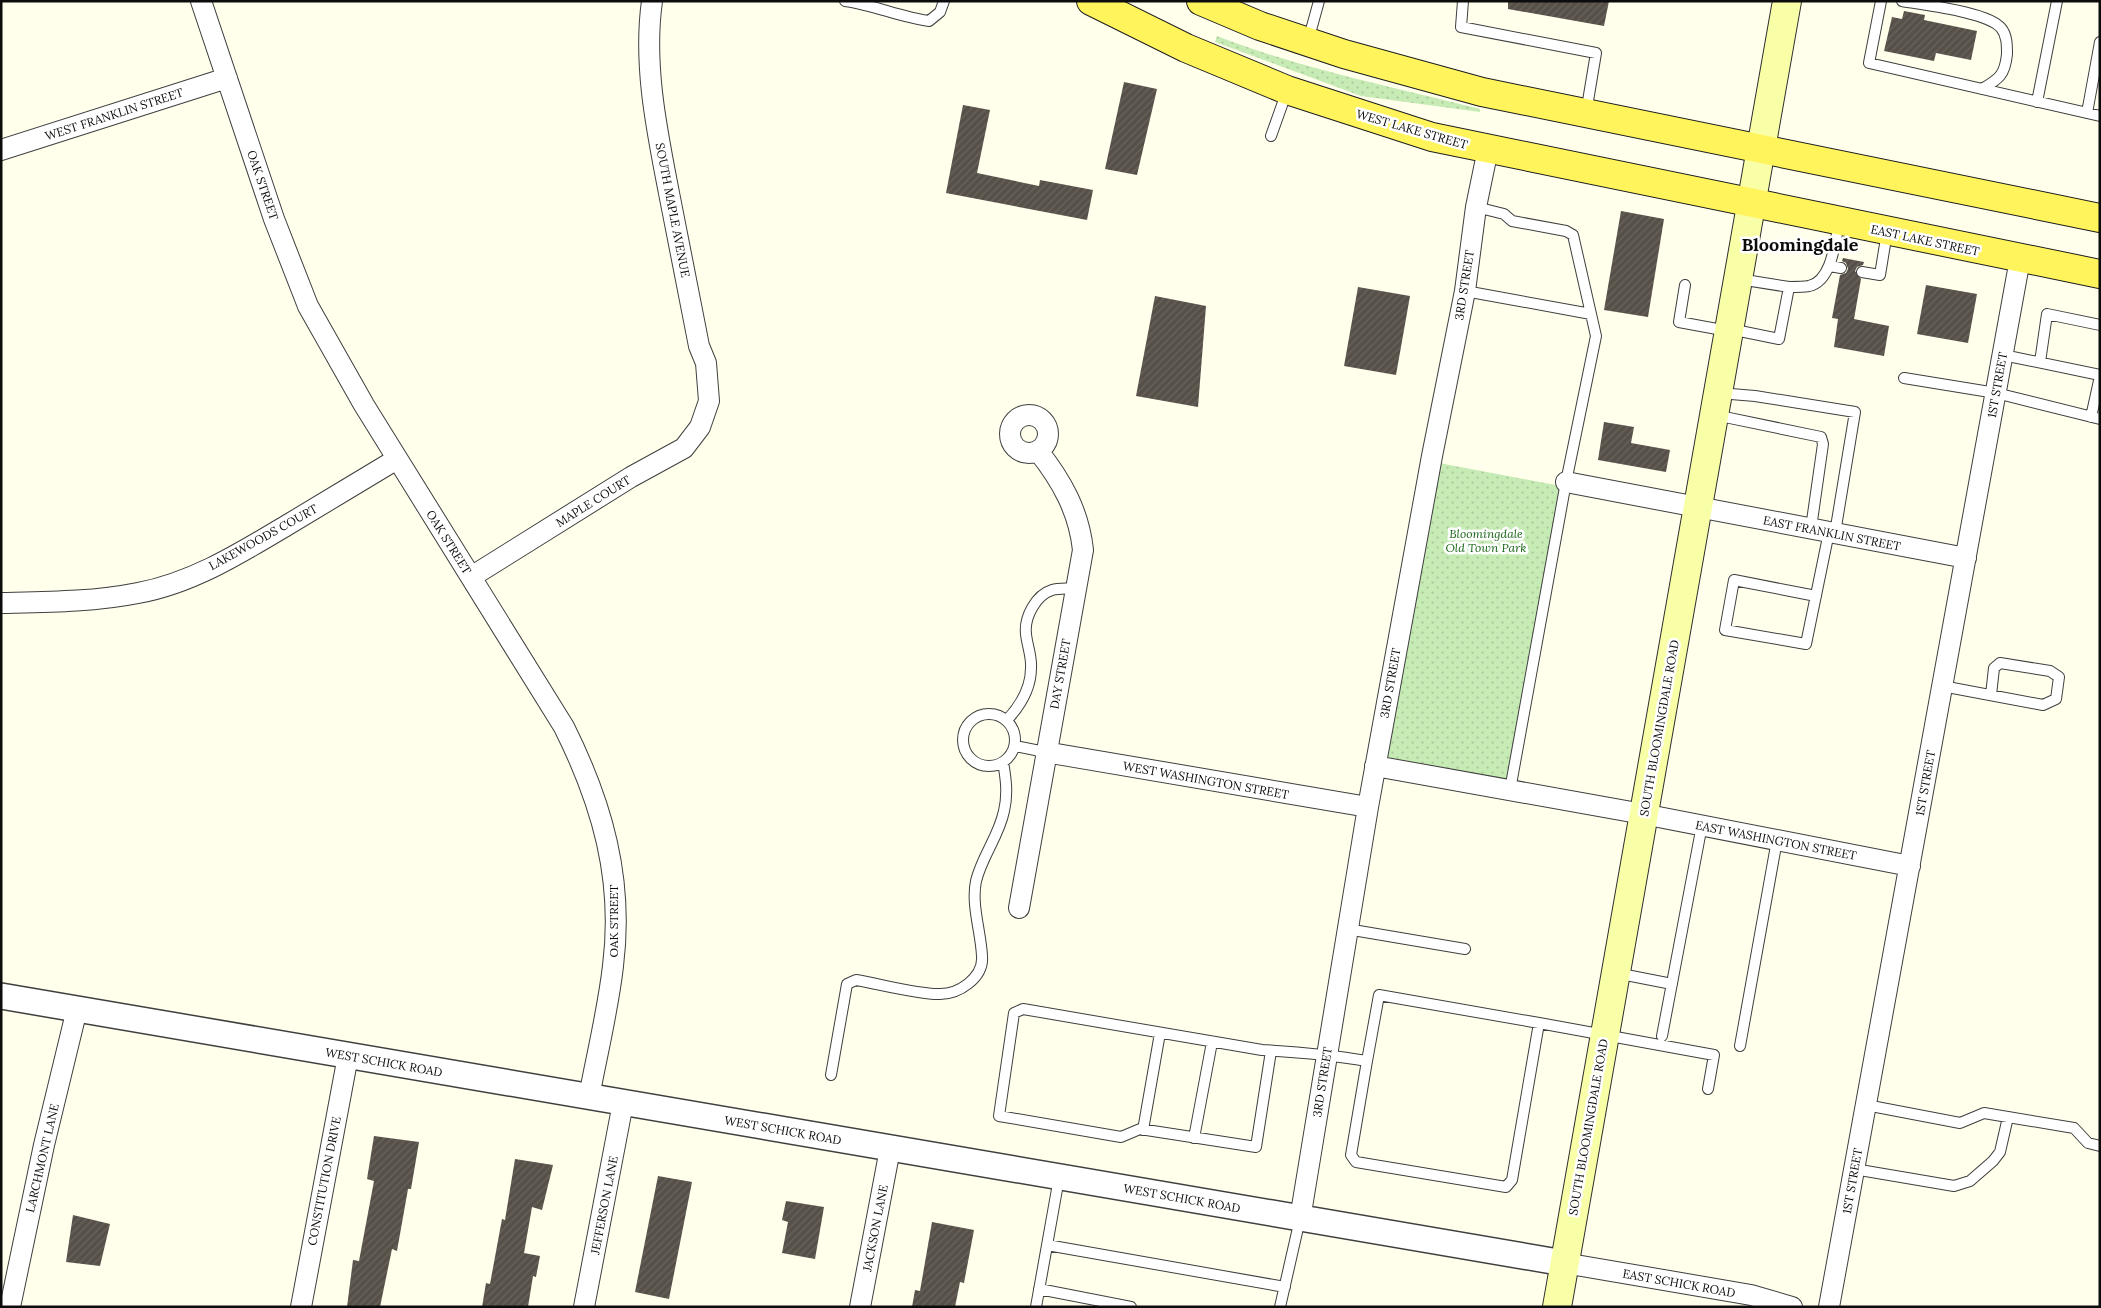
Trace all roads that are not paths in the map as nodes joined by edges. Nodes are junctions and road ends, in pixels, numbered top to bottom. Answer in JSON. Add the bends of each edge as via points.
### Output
{"nodes":[{"id":1,"x":201,"y":1,"type":"edge"},
{"id":2,"x":652,"y":1,"type":"edge"},
{"id":3,"x":845,"y":1,"type":"edge"},
{"id":4,"x":944,"y":1,"type":"edge"},
{"id":5,"x":1091,"y":1,"type":"edge"},
{"id":6,"x":1201,"y":1,"type":"edge"},
{"id":7,"x":1319,"y":1,"type":"edge"},
{"id":8,"x":1463,"y":1,"type":"edge"},
{"id":9,"x":1787,"y":1,"type":"edge"},
{"id":10,"x":1881,"y":1,"type":"edge"},
{"id":11,"x":1902,"y":1,"type":"edge"},
{"id":12,"x":2057,"y":1,"type":"edge"},
{"id":13,"x":1308,"y":42,"type":"junction"},
{"id":14,"x":2100,"y":42,"type":"edge"},
{"id":15,"x":227,"y":78,"type":"junction"},
{"id":16,"x":1982,"y":89,"type":"junction"},
{"id":17,"x":1287,"y":90,"type":"junction"},
{"id":18,"x":2038,"y":102,"type":"junction"},
{"id":19,"x":1586,"y":113,"type":"junction"},
{"id":20,"x":2087,"y":113,"type":"junction"},
{"id":21,"x":2100,"y":116,"type":"edge"},
{"id":22,"x":1271,"y":136,"type":"dead end"},
{"id":23,"x":1488,"y":149,"type":"junction"},
{"id":24,"x":1,"y":150,"type":"edge"},
{"id":25,"x":1761,"y":150,"type":"junction"},
{"id":26,"x":1751,"y":202,"type":"junction"},
{"id":27,"x":1476,"y":207,"type":"junction"},
{"id":28,"x":2100,"y":218,"type":"edge"},
{"id":29,"x":1839,"y":222,"type":"junction"},
{"id":30,"x":1887,"y":232,"type":"junction"},
{"id":31,"x":2020,"y":259,"type":"junction"},
{"id":32,"x":1830,"y":266,"type":"junction"},
{"id":33,"x":1841,"y":268,"type":"dead end"},
{"id":34,"x":1862,"y":272,"type":"dead end"},
{"id":35,"x":2100,"y":274,"type":"edge"},
{"id":36,"x":1738,"y":278,"type":"junction"},
{"id":37,"x":1685,"y":285,"type":"dead end"},
{"id":38,"x":1789,"y":287,"type":"junction"},
{"id":39,"x":1465,"y":291,"type":"junction"},
{"id":40,"x":1591,"y":314,"type":"junction"},
{"id":41,"x":2100,"y":325,"type":"edge"},
{"id":42,"x":1729,"y":330,"type":"junction"},
{"id":43,"x":2003,"y":355,"type":"junction"},
{"id":44,"x":2040,"y":362,"type":"junction"},
{"id":45,"x":2100,"y":375,"type":"edge"},
{"id":46,"x":1904,"y":378,"type":"dead end"},
{"id":47,"x":2098,"y":391,"type":"edge"},
{"id":48,"x":1996,"y":393,"type":"junction"},
{"id":49,"x":1717,"y":404,"type":"junction"},
{"id":50,"x":704,"y":416,"type":"joint"},
{"id":51,"x":2095,"y":418,"type":"edge"},
{"id":52,"x":1038,"y":451,"type":"dead end"},
{"id":53,"x":397,"y":459,"type":"junction"},
{"id":54,"x":1566,"y":482,"type":"junction"},
{"id":55,"x":1698,"y":507,"type":"junction"},
{"id":56,"x":1825,"y":531,"type":"junction"},
{"id":57,"x":1966,"y":558,"type":"junction"},
{"id":58,"x":471,"y":577,"type":"junction"},
{"id":59,"x":1076,"y":588,"type":"junction"},
{"id":60,"x":1816,"y":596,"type":"junction"},
{"id":61,"x":1,"y":603,"type":"edge"},
{"id":62,"x":1942,"y":686,"type":"junction"},
{"id":63,"x":1990,"y":695,"type":"junction"},
{"id":64,"x":1007,"y":720,"type":"junction"},
{"id":65,"x":1015,"y":746,"type":"junction"},
{"id":66,"x":1045,"y":752,"type":"junction"},
{"id":67,"x":1003,"y":762,"type":"junction"},
{"id":68,"x":1375,"y":766,"type":"junction"},
{"id":69,"x":1510,"y":790,"type":"junction"},
{"id":70,"x":1368,"y":807,"type":"junction"},
{"id":71,"x":1643,"y":814,"type":"junction"},
{"id":72,"x":1702,"y":825,"type":"junction"},
{"id":73,"x":1777,"y":840,"type":"junction"},
{"id":74,"x":1910,"y":866,"type":"junction"},
{"id":75,"x":1019,"y":908,"type":"dead end"},
{"id":76,"x":1348,"y":929,"type":"junction"},
{"id":77,"x":1465,"y":949,"type":"dead end"},
{"id":78,"x":1615,"y":973,"type":"junction"},
{"id":79,"x":1672,"y":984,"type":"junction"},
{"id":80,"x":1,"y":996,"type":"edge"},
{"id":81,"x":77,"y":1010,"type":"junction"},
{"id":82,"x":1539,"y":1023,"type":"junction"},
{"id":83,"x":1160,"y":1033,"type":"junction"},
{"id":84,"x":1604,"y":1034,"type":"junction"},
{"id":85,"x":1662,"y":1036,"type":"dead end"},
{"id":86,"x":1212,"y":1042,"type":"junction"},
{"id":87,"x":1740,"y":1046,"type":"dead end"},
{"id":88,"x":1271,"y":1051,"type":"junction"},
{"id":89,"x":1327,"y":1054,"type":"junction"},
{"id":90,"x":348,"y":1056,"type":"junction"},
{"id":91,"x":1367,"y":1061,"type":"junction"},
{"id":92,"x":831,"y":1075,"type":"dead end"},
{"id":93,"x":1708,"y":1089,"type":"dead end"},
{"id":94,"x":589,"y":1097,"type":"junction"},
{"id":95,"x":623,"y":1103,"type":"junction"},
{"id":96,"x":1866,"y":1105,"type":"junction"},
{"id":97,"x":2008,"y":1117,"type":"junction"},
{"id":98,"x":1143,"y":1130,"type":"junction"},
{"id":99,"x":1194,"y":1138,"type":"junction"},
{"id":100,"x":2100,"y":1146,"type":"edge"},
{"id":101,"x":890,"y":1148,"type":"junction"},
{"id":102,"x":1854,"y":1169,"type":"junction"},
{"id":103,"x":1059,"y":1178,"type":"junction"},
{"id":104,"x":1300,"y":1218,"type":"junction"},
{"id":105,"x":1047,"y":1245,"type":"junction"},
{"id":106,"x":1564,"y":1263,"type":"junction"},
{"id":107,"x":1285,"y":1287,"type":"junction"},
{"id":108,"x":1039,"y":1289,"type":"junction"},
{"id":109,"x":1282,"y":1306,"type":"edge"},
{"id":110,"x":10,"y":1307,"type":"edge"},
{"id":111,"x":301,"y":1307,"type":"edge"},
{"id":112,"x":584,"y":1307,"type":"edge"},
{"id":113,"x":860,"y":1307,"type":"edge"},
{"id":114,"x":1036,"y":1307,"type":"edge"},
{"id":115,"x":1131,"y":1307,"type":"edge"},
{"id":116,"x":1556,"y":1307,"type":"edge"},
{"id":117,"x":1792,"y":1307,"type":"edge"},
{"id":118,"x":1829,"y":1307,"type":"edge"}],
"edges":[{"from":1,"to":15,"type":"street","name":"OAK STREET"},
{"from":2,"to":50,"type":"street","name":"SOUTH MAPLE AVENUE","via":[[652,96],[699,346],[708,372],[709,401]]},
{"from":3,"to":4,"type":"lane","via":[[928,21],[940,12]]},
{"from":5,"to":17,"type":"main road","name":"WEST LAKE STREET","via":[[1186,48]]},
{"from":6,"to":13,"type":"main road"},
{"from":7,"to":13,"type":"lane"},
{"from":8,"to":19,"type":"lane","via":[[1461,27],[1596,53]]},
{"from":9,"to":25,"type":"main road","name":"SOUTH BLOOMINGDALE ROAD"},
{"from":10,"to":16,"type":"lane","via":[[1869,63]]},
{"from":11,"to":16,"type":"lane","via":[[1981,16],[2001,28],[2007,42],[2006,61],[2001,77]]},
{"from":12,"to":18,"type":"lane"},
{"from":13,"to":19,"type":"main road","via":[[1482,92]]},
{"from":14,"to":20,"type":"lane"},
{"from":15,"to":24,"type":"street","name":"WEST FRANKLIN STREET"},
{"from":15,"to":53,"type":"street","name":"OAK STREET","via":[[274,220],[308,306]]},
{"from":16,"to":18,"type":"lane"},
{"from":17,"to":22,"type":"lane"},
{"from":17,"to":23,"type":"main road","name":"WEST LAKE STREET","via":[[1403,128]]},
{"from":18,"to":20,"type":"lane"},
{"from":19,"to":25,"type":"main road"},
{"from":20,"to":21,"type":"lane"},
{"from":23,"to":26,"type":"main road","name":"WEST LAKE STREET"},
{"from":23,"to":27,"type":"street","name":"3RD STREET"},
{"from":25,"to":26,"type":"main road","name":"SOUTH BLOOMINGDALE ROAD"},
{"from":25,"to":28,"type":"main road"},
{"from":26,"to":29,"type":"main road","name":"EAST LAKE STREET"},
{"from":26,"to":36,"type":"main road","name":"SOUTH BLOOMINGDALE ROAD"},
{"from":27,"to":39,"type":"street","name":"3RD STREET"},
{"from":27,"to":40,"type":"lane","via":[[1504,214],[1512,220],[1573,235]]},
{"from":29,"to":30,"type":"main road","name":"EAST LAKE STREET"},
{"from":29,"to":32,"type":"lane"},
{"from":30,"to":31,"type":"main road","name":"EAST LAKE STREET"},
{"from":30,"to":34,"type":"lane","via":[[1880,275]]},
{"from":31,"to":35,"type":"main road","name":"EAST LAKE STREET"},
{"from":31,"to":43,"type":"street","name":"1ST STREET"},
{"from":32,"to":33,"type":"lane"},
{"from":32,"to":38,"type":"lane","via":[[1811,286]]},
{"from":36,"to":38,"type":"lane"},
{"from":36,"to":42,"type":"main road","name":"SOUTH BLOOMINGDALE ROAD"},
{"from":37,"to":42,"type":"lane","via":[[1679,322]]},
{"from":38,"to":42,"type":"lane","via":[[1779,339]]},
{"from":39,"to":40,"type":"lane"},
{"from":39,"to":68,"type":"street","name":"3RD STREET"},
{"from":40,"to":54,"type":"lane","via":[[1596,336]]},
{"from":41,"to":44,"type":"lane","via":[[2047,314]]},
{"from":42,"to":49,"type":"main road","name":"SOUTH BLOOMINGDALE ROAD"},
{"from":43,"to":44,"type":"lane"},
{"from":43,"to":48,"type":"street","name":"1ST STREET"},
{"from":44,"to":45,"type":"lane"},
{"from":45,"to":47,"type":"lane"},
{"from":46,"to":48,"type":"lane"},
{"from":47,"to":51,"type":"lane"},
{"from":48,"to":51,"type":"lane"},
{"from":48,"to":57,"type":"street","name":"1ST STREET"},
{"from":49,"to":55,"type":"main road","name":"SOUTH BLOOMINGDALE ROAD"},
{"from":49,"to":56,"type":"lane","via":[[1821,437]]},
{"from":49,"to":56,"type":"lane","via":[[1755,396],[1854,412]]},
{"from":50,"to":58,"type":"street","name":"MAPLE COURT","via":[[684,448],[631,477]]},
{"from":52,"to":59,"type":"street","name":"DAY STREET","via":[[1075,510],[1080,528],[1083,550]]},
{"from":53,"to":58,"type":"street","name":"OAK STREET"},
{"from":53,"to":61,"type":"street","name":"LAKEWOODS COURT","via":[[247,549],[172,584],[91,600]]},
{"from":54,"to":55,"type":"street"},
{"from":54,"to":69,"type":"lane"},
{"from":55,"to":56,"type":"street","name":"EAST FRANKLIN STREET"},
{"from":55,"to":71,"type":"main road","name":"SOUTH BLOOMINGDALE ROAD"},
{"from":56,"to":57,"type":"street","name":"EAST FRANKLIN STREET"},
{"from":56,"to":60,"type":"lane"},
{"from":57,"to":62,"type":"street","name":"1ST STREET"},
{"from":58,"to":94,"type":"street","name":"OAK STREET","via":[[564,727],[586,771],[603,824],[613,874],[616,929],[613,966]]},
{"from":59,"to":64,"type":"lane","via":[[1052,590],[1037,599],[1030,612],[1025,631],[1031,668],[1019,707]]},
{"from":59,"to":66,"type":"street","name":"DAY STREET"},
{"from":60,"to":60,"type":"lane","via":[[1806,644],[1725,630],[1734,580]]},
{"from":62,"to":63,"type":"lane"},
{"from":62,"to":74,"type":"street","name":"1ST STREET"},
{"from":63,"to":63,"type":"lane","via":[[2043,705],[2056,699],[2059,677],[2050,671],[2000,664],[1994,668]]},
{"from":64,"to":65,"type":"lane","via":[[1016,735]]},
{"from":64,"to":67,"type":"lane","via":[[990,713],[981,714],[967,724],[962,740],[968,756],[975,762],[991,766]]},
{"from":65,"to":66,"type":"lane"},
{"from":65,"to":67,"type":"lane","via":[[1013,753]]},
{"from":66,"to":70,"type":"street","name":"WEST WASHINGTON STREET"},
{"from":66,"to":75,"type":"street","name":"DAY STREET"},
{"from":67,"to":92,"type":"lane","via":[[1007,785],[1004,812],[984,854],[976,883],[983,960],[977,976],[960,989],[939,994],[856,980],[847,984]]},
{"from":68,"to":69,"type":"street"},
{"from":68,"to":70,"type":"street","name":"3RD STREET"},
{"from":69,"to":71,"type":"street"},
{"from":70,"to":76,"type":"street","name":"3RD STREET"},
{"from":71,"to":72,"type":"street","name":"EAST WASHINGTON STREET"},
{"from":71,"to":78,"type":"main road","name":"SOUTH BLOOMINGDALE ROAD"},
{"from":72,"to":73,"type":"street","name":"EAST WASHINGTON STREET"},
{"from":72,"to":79,"type":"lane"},
{"from":73,"to":74,"type":"street","name":"EAST WASHINGTON STREET"},
{"from":73,"to":87,"type":"lane"},
{"from":74,"to":96,"type":"street","name":"1ST STREET"},
{"from":76,"to":77,"type":"lane"},
{"from":76,"to":89,"type":"street","name":"3RD STREET"},
{"from":78,"to":79,"type":"lane"},
{"from":78,"to":84,"type":"main road","name":"SOUTH BLOOMINGDALE ROAD"},
{"from":79,"to":85,"type":"lane"},
{"from":80,"to":81,"type":"street","name":"WEST SCHICK ROAD"},
{"from":81,"to":90,"type":"street","name":"WEST SCHICK ROAD"},
{"from":81,"to":110,"type":"street","name":"LARCHMONT LANE"},
{"from":82,"to":84,"type":"lane"},
{"from":82,"to":91,"type":"lane","via":[[1379,994]]},
{"from":82,"to":91,"type":"lane","via":[[1512,1180],[1506,1187],[1356,1162],[1351,1155]]},
{"from":83,"to":86,"type":"lane"},
{"from":83,"to":98,"type":"lane"},
{"from":83,"to":98,"type":"lane","via":[[1023,1008],[1014,1013],[999,1116],[1120,1137]]},
{"from":84,"to":93,"type":"lane","via":[[1714,1055]]},
{"from":84,"to":106,"type":"main road","name":"SOUTH BLOOMINGDALE ROAD"},
{"from":86,"to":88,"type":"lane"},
{"from":86,"to":99,"type":"lane"},
{"from":88,"to":89,"type":"lane"},
{"from":88,"to":99,"type":"lane","via":[[1256,1147]]},
{"from":89,"to":91,"type":"lane"},
{"from":89,"to":104,"type":"street","name":"3RD STREET"},
{"from":90,"to":94,"type":"street","name":"WEST SCHICK ROAD"},
{"from":90,"to":111,"type":"street","name":"CONSTITUTION DRIVE"},
{"from":94,"to":95,"type":"street","name":"WEST SCHICK ROAD"},
{"from":95,"to":101,"type":"street","name":"WEST SCHICK ROAD"},
{"from":95,"to":112,"type":"street","name":"JEFFERSON LANE"},
{"from":96,"to":97,"type":"lane","via":[[1960,1123],[1984,1113]]},
{"from":96,"to":102,"type":"street","name":"1ST STREET"},
{"from":97,"to":100,"type":"lane","via":[[2074,1128],[2088,1143]]},
{"from":97,"to":102,"type":"lane","via":[[2000,1152],[1970,1182],[1954,1186]]},
{"from":98,"to":99,"type":"lane"},
{"from":101,"to":103,"type":"street","name":"WEST SCHICK ROAD"},
{"from":101,"to":113,"type":"street","name":"JACKSON LANE"},
{"from":102,"to":118,"type":"street","name":"1ST STREET"},
{"from":103,"to":104,"type":"street","name":"WEST SCHICK ROAD"},
{"from":103,"to":105,"type":"lane"},
{"from":104,"to":106,"type":"street","name":"WEST SCHICK ROAD"},
{"from":104,"to":107,"type":"lane"},
{"from":105,"to":107,"type":"lane"},
{"from":105,"to":108,"type":"lane"},
{"from":106,"to":116,"type":"main road","name":"SOUTH BLOOMINGDALE ROAD"},
{"from":106,"to":117,"type":"street","name":"EAST SCHICK ROAD","via":[[1751,1295]]},
{"from":107,"to":109,"type":"lane"},
{"from":108,"to":114,"type":"lane"},
{"from":108,"to":115,"type":"lane"}]}
